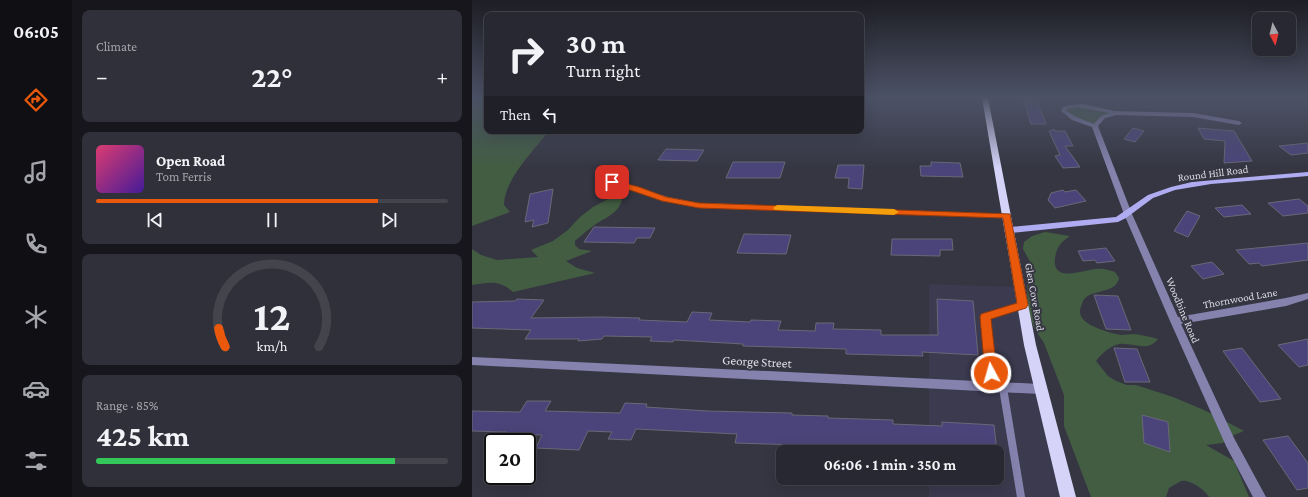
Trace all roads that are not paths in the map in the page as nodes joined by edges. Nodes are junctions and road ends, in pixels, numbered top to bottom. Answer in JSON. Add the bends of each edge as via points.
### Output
{"nodes":[{"id":1,"x":989,"y":121,"type":"edge"},
{"id":2,"x":1082,"y":121,"type":"edge"},
{"id":3,"x":1099,"y":121,"type":"edge"},
{"id":4,"x":1229,"y":121,"type":"edge"},
{"id":5,"x":1240,"y":123,"type":"dead end"},
{"id":6,"x":1095,"y":126,"type":"junction"},
{"id":7,"x":1308,"y":174,"type":"edge"},
{"id":8,"x":612,"y":182,"type":"dead end"},
{"id":9,"x":1128,"y":214,"type":"junction"},
{"id":10,"x":1007,"y":216,"type":"junction"},
{"id":11,"x":1010,"y":230,"type":"junction"},
{"id":12,"x":1308,"y":296,"type":"edge"},
{"id":13,"x":1023,"y":305,"type":"junction"},
{"id":14,"x":1175,"y":321,"type":"junction"},
{"id":15,"x":472,"y":361,"type":"edge"},
{"id":16,"x":998,"y":387,"type":"junction"},
{"id":17,"x":1040,"y":389,"type":"junction"},
{"id":18,"x":1021,"y":497,"type":"edge"},
{"id":19,"x":1068,"y":497,"type":"edge"},
{"id":20,"x":1260,"y":497,"type":"edge"}],
"edges":[{"from":1,"to":10,"type":"main road","name":"Glen Cove Road"},
{"from":2,"to":6,"type":"street"},
{"from":3,"to":6,"type":"street"},
{"from":4,"to":5,"type":"street"},
{"from":6,"to":9,"type":"street","name":"Woodbine Road"},
{"from":7,"to":9,"type":"street","name":"Round Hill Road","via":[[1177,188],[1147,197]]},
{"from":8,"to":10,"type":"street","via":[[664,200],[699,205]]},
{"from":9,"to":11,"type":"street","name":"Round Hill Road","via":[[1105,222]]},
{"from":9,"to":14,"type":"street","name":"Woodbine Road"},
{"from":10,"to":11,"type":"main road","name":"Glen Cove Road"},
{"from":11,"to":13,"type":"main road","name":"Glen Cove Road"},
{"from":12,"to":14,"type":"street","name":"Thornwood Lane"},
{"from":13,"to":16,"type":"lane","via":[[985,317]]},
{"from":13,"to":17,"type":"main road","name":"Glen Cove Road"},
{"from":14,"to":20,"type":"street","name":"Woodbine Road","via":[[1230,442]]},
{"from":15,"to":16,"type":"street","name":"George Street"},
{"from":16,"to":17,"type":"street","name":"George Street"},
{"from":16,"to":18,"type":"lane"},
{"from":17,"to":19,"type":"main road","name":"Glen Cove Road"}]}
